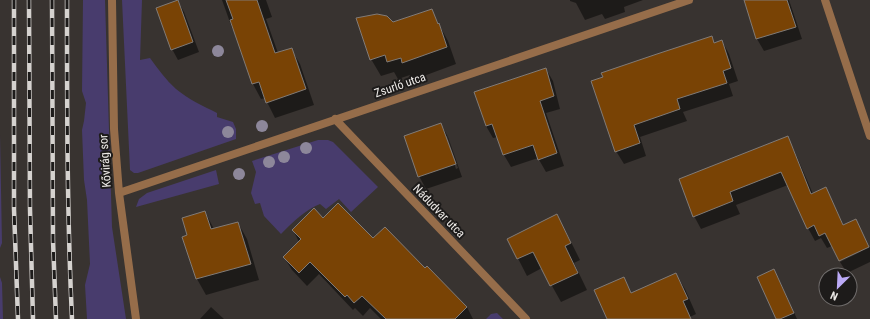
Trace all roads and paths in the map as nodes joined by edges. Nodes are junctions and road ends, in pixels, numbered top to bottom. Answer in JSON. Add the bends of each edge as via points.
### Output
{"nodes":[{"id":1,"x":112,"y":0,"type":"edge"},
{"id":2,"x":689,"y":0,"type":"edge"},
{"id":3,"x":825,"y":0,"type":"edge"},
{"id":4,"x":335,"y":119,"type":"junction"},
{"id":5,"x":870,"y":136,"type":"edge"},
{"id":6,"x":119,"y":193,"type":"junction"},
{"id":7,"x":136,"y":319,"type":"edge"},
{"id":8,"x":526,"y":319,"type":"edge"}],
"edges":[{"from":1,"to":6,"type":"street","name":"Kővirág sor","via":[[114,129]]},
{"from":2,"to":4,"type":"street","name":"Zsurló utca"},
{"from":3,"to":5,"type":"street"},
{"from":4,"to":6,"type":"street","name":"Zsurló utca"},
{"from":4,"to":8,"type":"street","name":"Nádudvar utca"},
{"from":6,"to":7,"type":"street","name":"Kővirág sor"}]}
